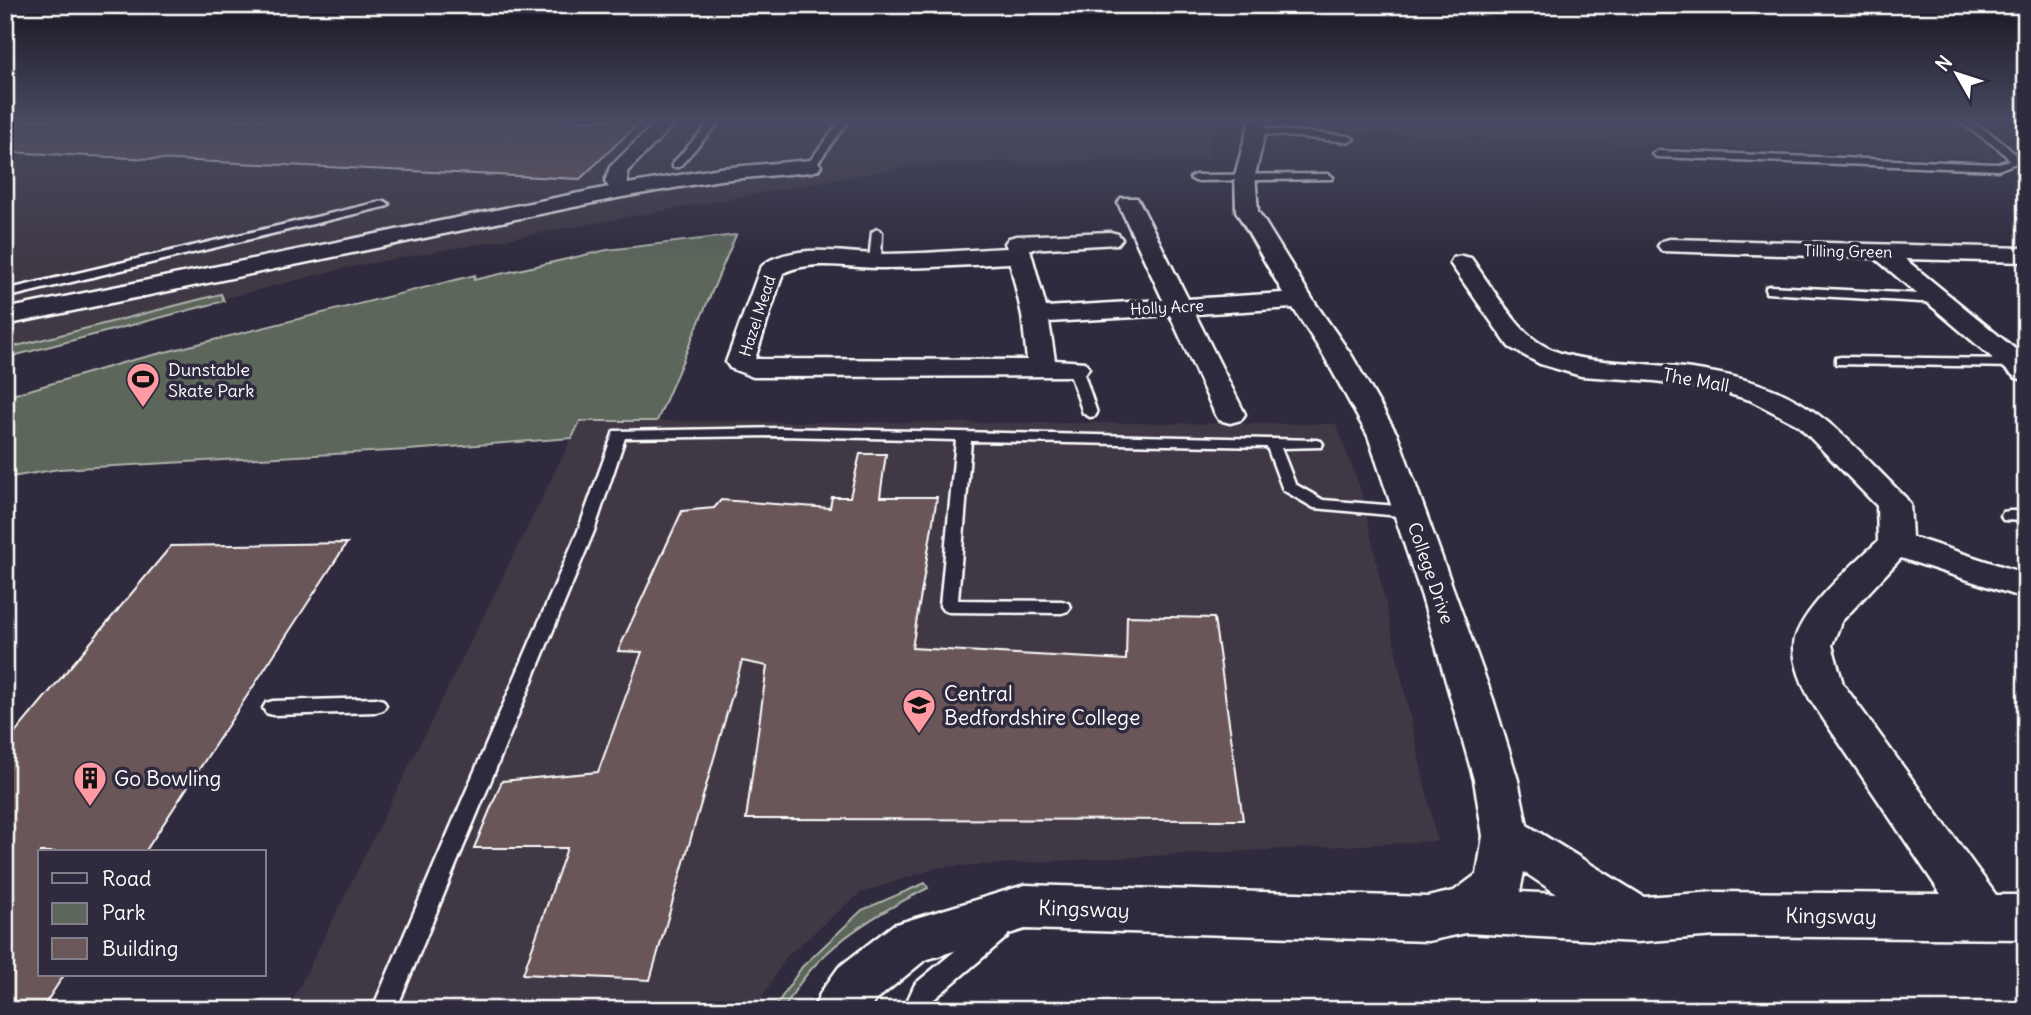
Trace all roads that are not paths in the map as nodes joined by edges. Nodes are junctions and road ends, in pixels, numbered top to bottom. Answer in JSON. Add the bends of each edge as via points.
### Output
{"nodes":[{"id":1,"x":621,"y":167,"type":"edge"},
{"id":2,"x":795,"y":167,"type":"edge"},
{"id":3,"x":1247,"y":167,"type":"edge"},
{"id":4,"x":1245,"y":176,"type":"junction"},
{"id":5,"x":1328,"y":177,"type":"dead end"},
{"id":6,"x":1195,"y":178,"type":"dead end"},
{"id":7,"x":622,"y":191,"type":"junction"},
{"id":8,"x":1129,"y":203,"type":"dead end"},
{"id":9,"x":384,"y":204,"type":"dead end"},
{"id":10,"x":877,"y":232,"type":"dead end"},
{"id":11,"x":1110,"y":239,"type":"dead end"},
{"id":12,"x":1670,"y":246,"type":"dead end"},
{"id":13,"x":1881,"y":251,"type":"junction"},
{"id":14,"x":2026,"y":254,"type":"edge"},
{"id":15,"x":1020,"y":255,"type":"junction"},
{"id":16,"x":875,"y":261,"type":"junction"},
{"id":17,"x":1462,"y":263,"type":"dead end"},
{"id":18,"x":68,"y":279,"type":"junction"},
{"id":19,"x":1770,"y":290,"type":"dead end"},
{"id":20,"x":5,"y":294,"type":"edge"},
{"id":21,"x":1938,"y":299,"type":"junction"},
{"id":22,"x":1300,"y":300,"type":"junction"},
{"id":23,"x":64,"y":305,"type":"junction"},
{"id":24,"x":1178,"y":306,"type":"junction"},
{"id":25,"x":1035,"y":315,"type":"junction"},
{"id":26,"x":5,"y":317,"type":"edge"},
{"id":27,"x":1840,"y":361,"type":"dead end"},
{"id":28,"x":1042,"y":367,"type":"junction"},
{"id":29,"x":1075,"y":368,"type":"joint"},
{"id":30,"x":2021,"y":368,"type":"edge"},
{"id":31,"x":1090,"y":413,"type":"dead end"},
{"id":32,"x":1230,"y":414,"type":"dead end"},
{"id":33,"x":964,"y":435,"type":"junction"},
{"id":34,"x":1272,"y":442,"type":"junction"},
{"id":35,"x":1316,"y":444,"type":"dead end"},
{"id":36,"x":1410,"y":512,"type":"junction"},
{"id":37,"x":2009,"y":516,"type":"dead end"},
{"id":38,"x":2026,"y":516,"type":"edge"},
{"id":39,"x":1895,"y":544,"type":"junction"},
{"id":40,"x":2026,"y":586,"type":"edge"},
{"id":41,"x":1062,"y":607,"type":"dead end"},
{"id":42,"x":376,"y":705,"type":"dead end"},
{"id":43,"x":272,"y":708,"type":"dead end"},
{"id":44,"x":1506,"y":836,"type":"junction"},
{"id":45,"x":1025,"y":907,"type":"junction"},
{"id":46,"x":1466,"y":911,"type":"junction"},
{"id":47,"x":1331,"y":916,"type":"joint"},
{"id":48,"x":2005,"y":917,"type":"edge"},
{"id":49,"x":1637,"y":920,"type":"junction"},
{"id":50,"x":848,"y":997,"type":"edge"},
{"id":51,"x":384,"y":1010,"type":"edge"},
{"id":52,"x":915,"y":1010,"type":"edge"}],
"edges":[{"from":1,"to":7,"type":"street","via":[[616,181]]},
{"from":2,"to":7,"type":"street","via":[[720,174]]},
{"from":3,"to":4,"type":"street","name":"College Drive"},
{"from":4,"to":5,"type":"lane"},
{"from":4,"to":6,"type":"lane"},
{"from":4,"to":22,"type":"street","name":"College Drive","via":[[1247,211]]},
{"from":7,"to":23,"type":"street"},
{"from":8,"to":24,"type":"street"},
{"from":9,"to":18,"type":"lane"},
{"from":10,"to":16,"type":"lane"},
{"from":11,"to":15,"type":"street","via":[[1017,243]]},
{"from":12,"to":13,"type":"street","name":"Tilling Green"},
{"from":13,"to":14,"type":"street","name":"Tilling Green"},
{"from":13,"to":21,"type":"street"},
{"from":15,"to":16,"type":"street","name":"Hazel Mead"},
{"from":15,"to":25,"type":"street"},
{"from":16,"to":28,"type":"street","name":"Hazel Mead","via":[[838,256],[788,260],[772,269],[740,362],[753,369]]},
{"from":17,"to":39,"type":"street","name":"The Mall","via":[[1519,341],[1550,358],[1581,369],[1718,382],[1760,394],[1809,419],[1893,504]]},
{"from":18,"to":20,"type":"lane"},
{"from":18,"to":23,"type":"lane"},
{"from":19,"to":21,"type":"lane"},
{"from":21,"to":30,"type":"street"},
{"from":22,"to":24,"type":"street","name":"Holly Acre"},
{"from":22,"to":36,"type":"street","name":"College Drive","via":[[1383,436]]},
{"from":23,"to":26,"type":"street"},
{"from":24,"to":25,"type":"street","name":"Holly Acre"},
{"from":24,"to":32,"type":"street"},
{"from":25,"to":28,"type":"street"},
{"from":27,"to":30,"type":"lane"},
{"from":28,"to":29,"type":"street","name":"Hazel Mead"},
{"from":29,"to":31,"type":"lane"},
{"from":33,"to":34,"type":"lane"},
{"from":33,"to":41,"type":"lane","via":[[949,606]]},
{"from":33,"to":51,"type":"lane","via":[[619,434],[586,531]]},
{"from":34,"to":35,"type":"lane"},
{"from":34,"to":36,"type":"lane","via":[[1288,487],[1320,505]]},
{"from":36,"to":44,"type":"street","name":"College Drive","via":[[1473,699]]},
{"from":37,"to":38,"type":"lane"},
{"from":39,"to":40,"type":"street"},
{"from":39,"to":48,"type":"street","via":[[1825,616],[1813,645],[1824,688]]},
{"from":42,"to":43,"type":"lane"},
{"from":44,"to":46,"type":"street","name":"College Drive","via":[[1499,885]]},
{"from":44,"to":49,"type":"street"},
{"from":45,"to":47,"type":"street","name":"Kingsway"},
{"from":45,"to":50,"type":"street","name":"Kingsway","via":[[910,941]]},
{"from":45,"to":52,"type":"lane","via":[[924,992]]},
{"from":46,"to":47,"type":"street","name":"College Drive","via":[[1428,919]]},
{"from":46,"to":49,"type":"street","name":"Kingsway"},
{"from":48,"to":49,"type":"street","name":"Kingsway","via":[[1716,914]]}]}
